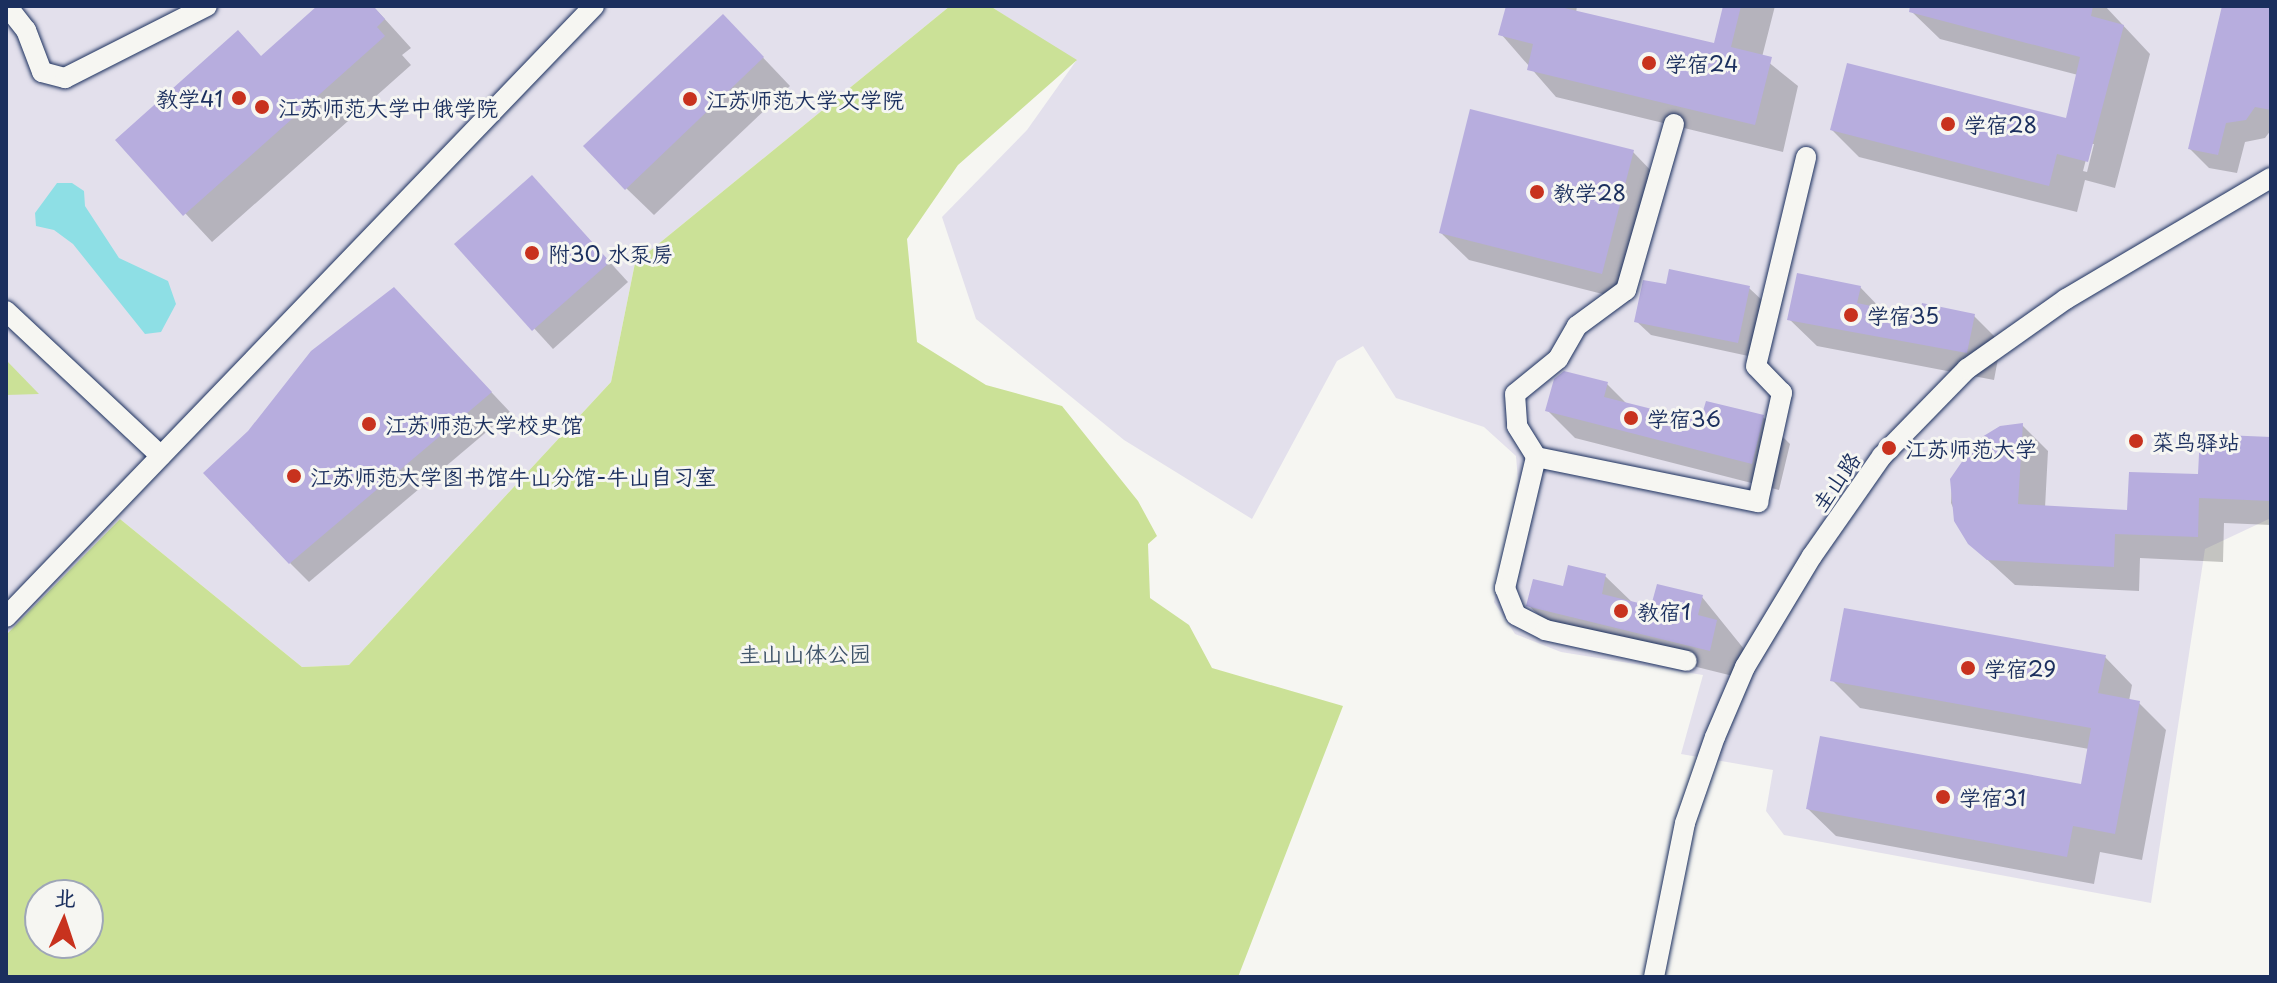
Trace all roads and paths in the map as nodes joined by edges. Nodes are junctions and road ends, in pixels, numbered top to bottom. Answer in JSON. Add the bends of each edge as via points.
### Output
{"nodes":[{"id":1,"x":7,"y":6,"type":"edge"},
{"id":2,"x":207,"y":6,"type":"edge"},
{"id":3,"x":594,"y":6,"type":"edge"},
{"id":4,"x":1674,"y":124,"type":"dead end"},
{"id":5,"x":1806,"y":157,"type":"dead end"},
{"id":6,"x":2271,"y":178,"type":"edge"},
{"id":7,"x":6,"y":311,"type":"edge"},
{"id":8,"x":161,"y":456,"type":"junction"},
{"id":9,"x":1536,"y":457,"type":"junction"},
{"id":10,"x":6,"y":617,"type":"edge"},
{"id":11,"x":1687,"y":661,"type":"dead end"},
{"id":12,"x":1654,"y":977,"type":"edge"}],
"edges":[{"from":1,"to":2,"type":"street","via":[[26,30],[42,72],[65,78]]},
{"from":3,"to":8,"type":"street"},
{"from":4,"to":9,"type":"street","via":[[1626,290],[1577,326],[1558,359],[1515,394],[1517,426]]},
{"from":5,"to":9,"type":"street","via":[[1756,366],[1782,393],[1758,502]]},
{"from":6,"to":12,"type":"street","name":"圭山路","via":[[2066,299],[1992,351],[1967,369],[1882,456],[1812,556],[1745,667],[1685,823]]},
{"from":7,"to":8,"type":"street"},
{"from":8,"to":10,"type":"street"},
{"from":9,"to":11,"type":"street","via":[[1505,588],[1516,615],[1545,630]]}]}
